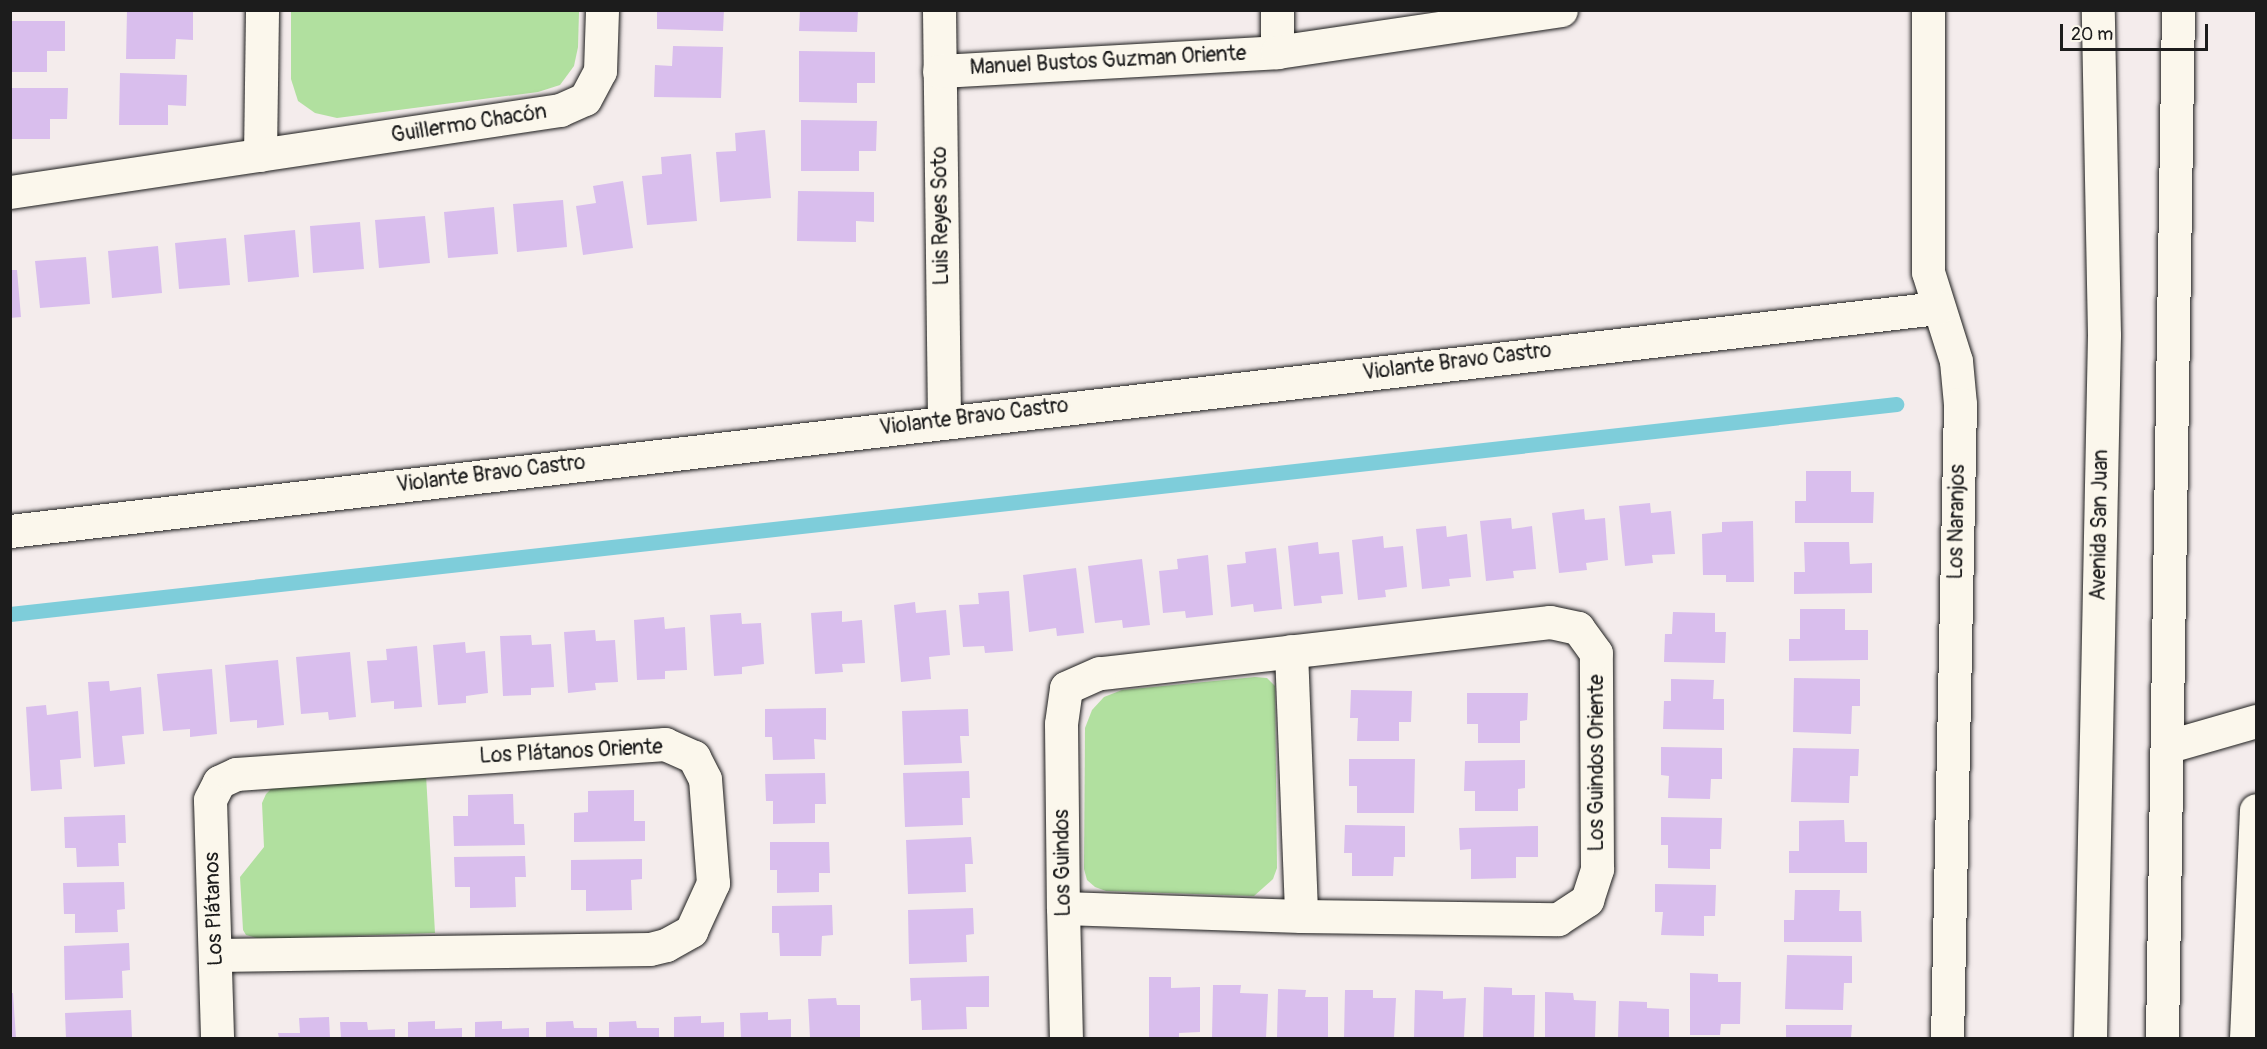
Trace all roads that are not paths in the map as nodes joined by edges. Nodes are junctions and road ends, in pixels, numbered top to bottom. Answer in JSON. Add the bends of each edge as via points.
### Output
{"nodes":[{"id":1,"x":262,"y":10,"type":"edge"},
{"id":2,"x":602,"y":10,"type":"edge"},
{"id":3,"x":939,"y":10,"type":"edge"},
{"id":4,"x":1277,"y":10,"type":"edge"},
{"id":5,"x":1561,"y":10,"type":"edge"},
{"id":6,"x":1928,"y":10,"type":"edge"},
{"id":7,"x":2098,"y":10,"type":"edge"},
{"id":8,"x":2178,"y":10,"type":"edge"},
{"id":9,"x":1277,"y":52,"type":"junction"},
{"id":10,"x":939,"y":71,"type":"junction"},
{"id":11,"x":260,"y":155,"type":"junction"},
{"id":12,"x":10,"y":192,"type":"edge"},
{"id":13,"x":1938,"y":308,"type":"junction"},
{"id":14,"x":944,"y":421,"type":"junction"},
{"id":15,"x":10,"y":531,"type":"edge"},
{"id":16,"x":1291,"y":651,"type":"junction"},
{"id":17,"x":1065,"y":688,"type":"joint"},
{"id":18,"x":2256,"y":721,"type":"edge"},
{"id":19,"x":2169,"y":746,"type":"junction"},
{"id":20,"x":219,"y":782,"type":"joint"},
{"id":21,"x":2256,"y":810,"type":"edge"},
{"id":22,"x":1063,"y":908,"type":"junction"},
{"id":23,"x":1301,"y":916,"type":"junction"},
{"id":24,"x":216,"y":955,"type":"junction"},
{"id":25,"x":217,"y":1038,"type":"edge"},
{"id":26,"x":1066,"y":1038,"type":"edge"},
{"id":27,"x":1947,"y":1038,"type":"edge"},
{"id":28,"x":2090,"y":1038,"type":"edge"},
{"id":29,"x":2162,"y":1038,"type":"edge"},
{"id":30,"x":2247,"y":1038,"type":"edge"}],
"edges":[{"from":1,"to":11,"type":"street"},
{"from":2,"to":11,"type":"street","name":"Guillermo Chacón","via":[[600,71],[585,99],[560,110]]},
{"from":3,"to":10,"type":"street","name":"Luis Reyes Soto"},
{"from":4,"to":9,"type":"street","name":"Manuel Bustos Guzman Oriente"},
{"from":5,"to":9,"type":"street","name":"Manuel Bustos Guzman Oriente"},
{"from":6,"to":13,"type":"street","name":"Los Naranjos","via":[[1926,226],[1928,272]]},
{"from":7,"to":28,"type":"street","name":"Avenida San Juan","via":[[2104,335]]},
{"from":8,"to":19,"type":"street"},
{"from":9,"to":10,"type":"street","name":"Manuel Bustos Guzman Oriente"},
{"from":10,"to":14,"type":"street","name":"Luis Reyes Soto"},
{"from":11,"to":12,"type":"street","name":"Guillermo Chacón"},
{"from":13,"to":14,"type":"street","name":"Violante Bravo Castro"},
{"from":13,"to":27,"type":"street","name":"Los Naranjos","via":[[1956,361],[1960,404]]},
{"from":14,"to":15,"type":"street","name":"Violante Bravo Castro"},
{"from":16,"to":17,"type":"street","name":"Los Guindos Oriente","via":[[1099,673]]},
{"from":16,"to":23,"type":"street"},
{"from":16,"to":23,"type":"street","name":"Los Guindos Oriente","via":[[1550,622],[1578,628],[1596,653],[1597,869],[1587,900],[1558,919]]},
{"from":17,"to":22,"type":"street","name":"Los Guindos","via":[[1061,724]]},
{"from":18,"to":19,"type":"street"},
{"from":19,"to":29,"type":"street"},
{"from":20,"to":24,"type":"street","name":"Los Plátanos","via":[[210,800]]},
{"from":20,"to":24,"type":"street","name":"Los Plátanos Oriente","via":[[236,774],[665,744],[694,757],[705,779],[713,883],[691,931],[650,949]]},
{"from":21,"to":30,"type":"street"},
{"from":22,"to":23,"type":"street","name":"Los Guindos Oriente"},
{"from":22,"to":26,"type":"street","name":"Los Guindos"},
{"from":24,"to":25,"type":"street","name":"Los Plátanos"}]}
